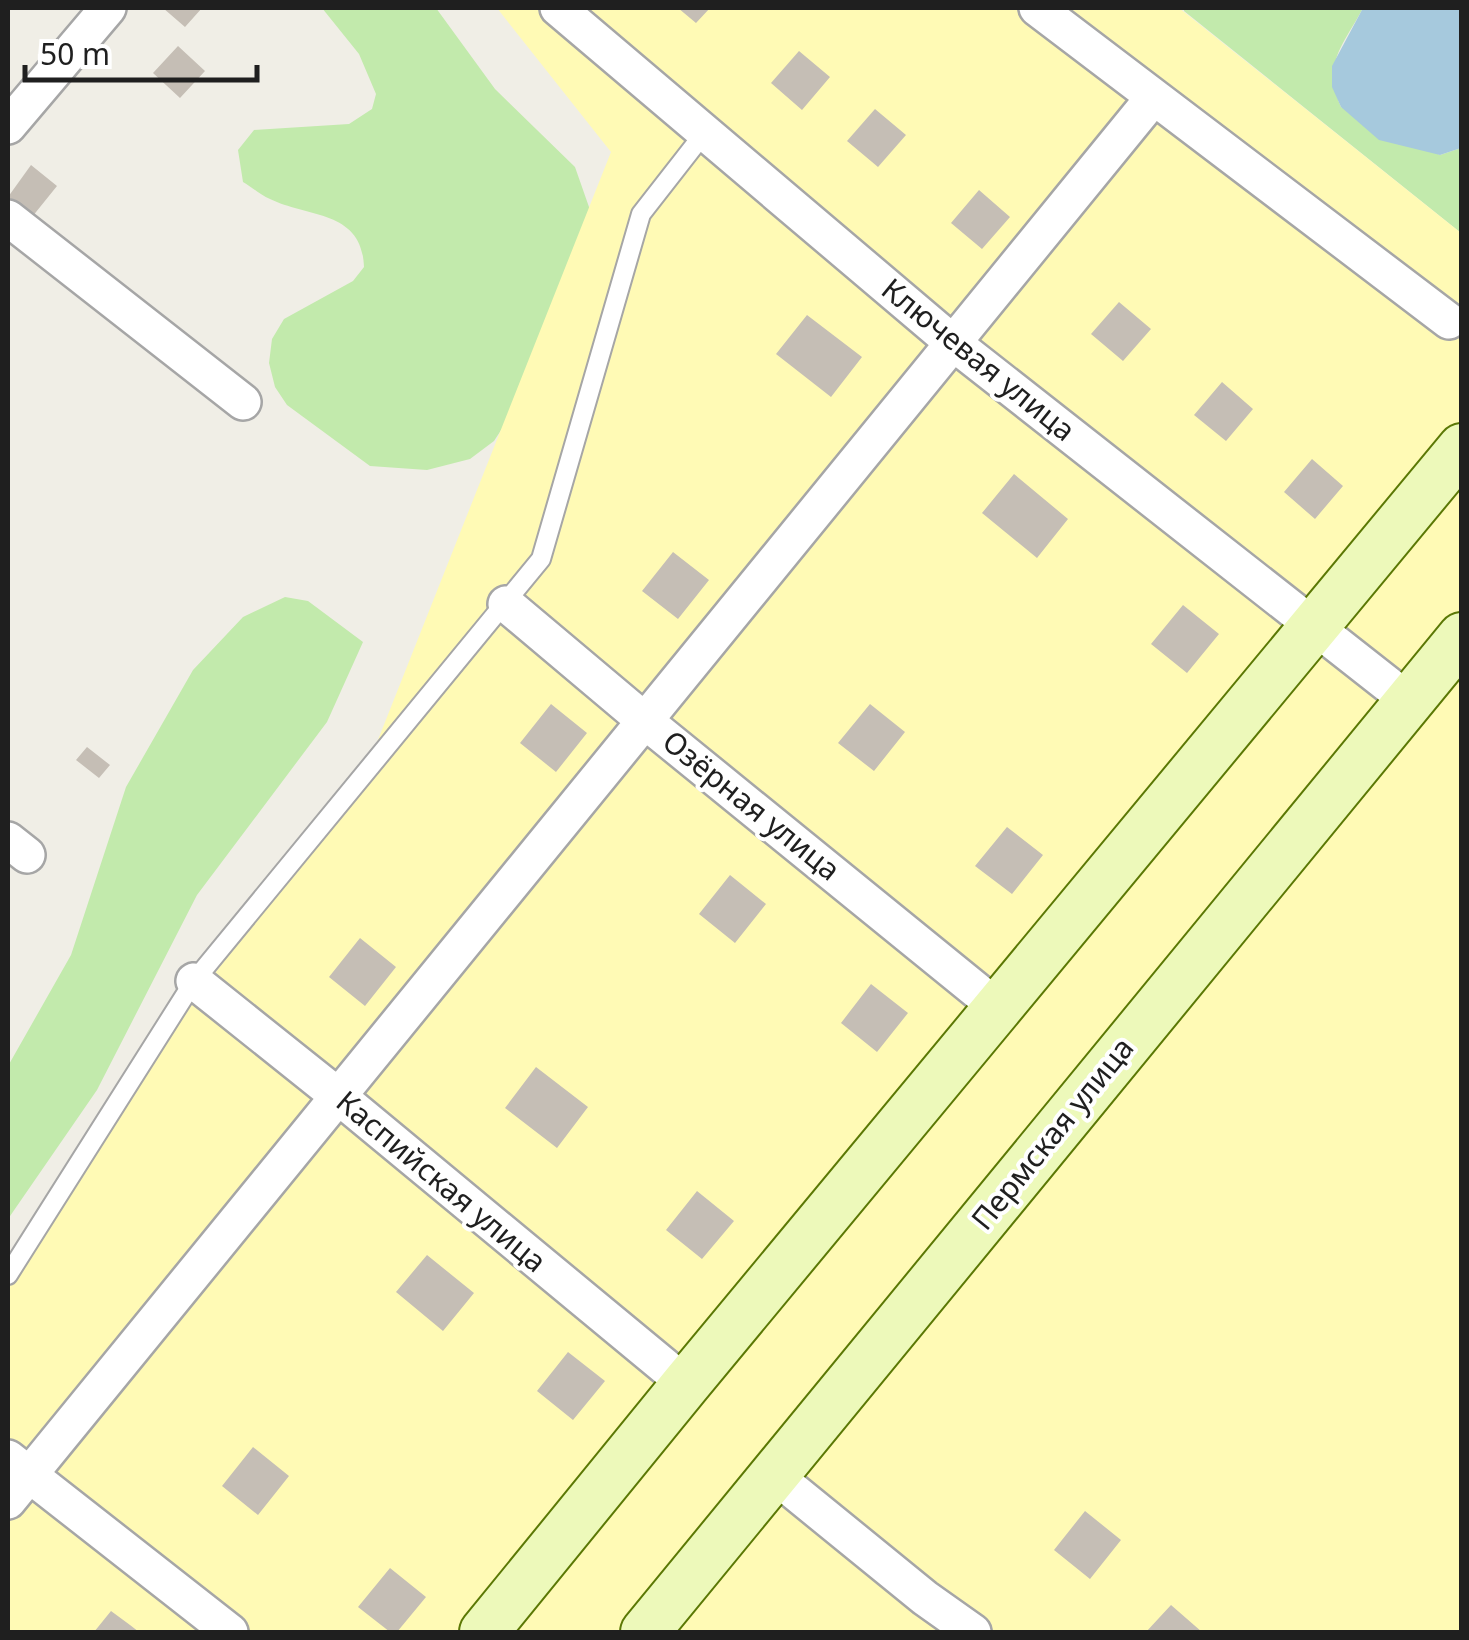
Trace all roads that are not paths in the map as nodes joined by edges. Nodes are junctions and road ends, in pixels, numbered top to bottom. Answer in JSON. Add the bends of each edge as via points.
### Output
{"nodes":[{"id":1,"x":108,"y":8,"type":"edge"},
{"id":2,"x":558,"y":8,"type":"edge"},
{"id":3,"x":1037,"y":8,"type":"edge"},
{"id":4,"x":1153,"y":98,"type":"junction"},
{"id":5,"x":8,"y":126,"type":"edge"},
{"id":6,"x":705,"y":132,"type":"junction"},
{"id":7,"x":8,"y":218,"type":"edge"},
{"id":8,"x":1449,"y":322,"type":"dead end"},
{"id":9,"x":952,"y":342,"type":"junction"},
{"id":10,"x":242,"y":402,"type":"dead end"},
{"id":11,"x":1462,"y":448,"type":"edge"},
{"id":12,"x":506,"y":604,"type":"junction"},
{"id":13,"x":1313,"y":626,"type":"junction"},
{"id":14,"x":1462,"y":636,"type":"edge"},
{"id":15,"x":1409,"y":701,"type":"junction"},
{"id":16,"x":645,"y":720,"type":"junction"},
{"id":17,"x":194,"y":981,"type":"junction"},
{"id":18,"x":997,"y":1007,"type":"junction"},
{"id":19,"x":338,"y":1096,"type":"junction"},
{"id":20,"x":8,"y":1274,"type":"edge"},
{"id":21,"x":686,"y":1384,"type":"junction"},
{"id":22,"x":774,"y":1475,"type":"junction"},
{"id":23,"x":14,"y":1478,"type":"edge"},
{"id":24,"x":230,"y":1632,"type":"edge"},
{"id":25,"x":484,"y":1632,"type":"edge"},
{"id":26,"x":645,"y":1632,"type":"edge"},
{"id":27,"x":973,"y":1632,"type":"edge"}],
"edges":[{"from":1,"to":5,"type":"street"},
{"from":2,"to":6,"type":"street","name":"Ключевая улица"},
{"from":3,"to":4,"type":"street"},
{"from":4,"to":8,"type":"street"},
{"from":4,"to":9,"type":"street"},
{"from":6,"to":9,"type":"street","name":"Ключевая улица"},
{"from":6,"to":12,"type":"lane","via":[[640,214],[541,558]]},
{"from":7,"to":10,"type":"street"},
{"from":9,"to":13,"type":"street","name":"Ключевая улица"},
{"from":9,"to":16,"type":"street"},
{"from":11,"to":13,"type":"street"},
{"from":12,"to":16,"type":"street","name":"Озёрная улица"},
{"from":12,"to":17,"type":"lane"},
{"from":13,"to":15,"type":"street","name":"Ключевая улица"},
{"from":13,"to":18,"type":"street"},
{"from":14,"to":15,"type":"street","name":"Пермская улица"},
{"from":15,"to":22,"type":"street","name":"Пермская улица"},
{"from":16,"to":18,"type":"street","name":"Озёрная улица"},
{"from":16,"to":19,"type":"street"},
{"from":17,"to":19,"type":"street","name":"Каспийская улица"},
{"from":17,"to":20,"type":"lane"},
{"from":18,"to":21,"type":"street"},
{"from":19,"to":21,"type":"street","name":"Каспийская улица"},
{"from":19,"to":23,"type":"street"},
{"from":21,"to":25,"type":"street"},
{"from":22,"to":26,"type":"street","name":"Пермская улица"},
{"from":22,"to":27,"type":"street"},
{"from":23,"to":24,"type":"street"}]}
